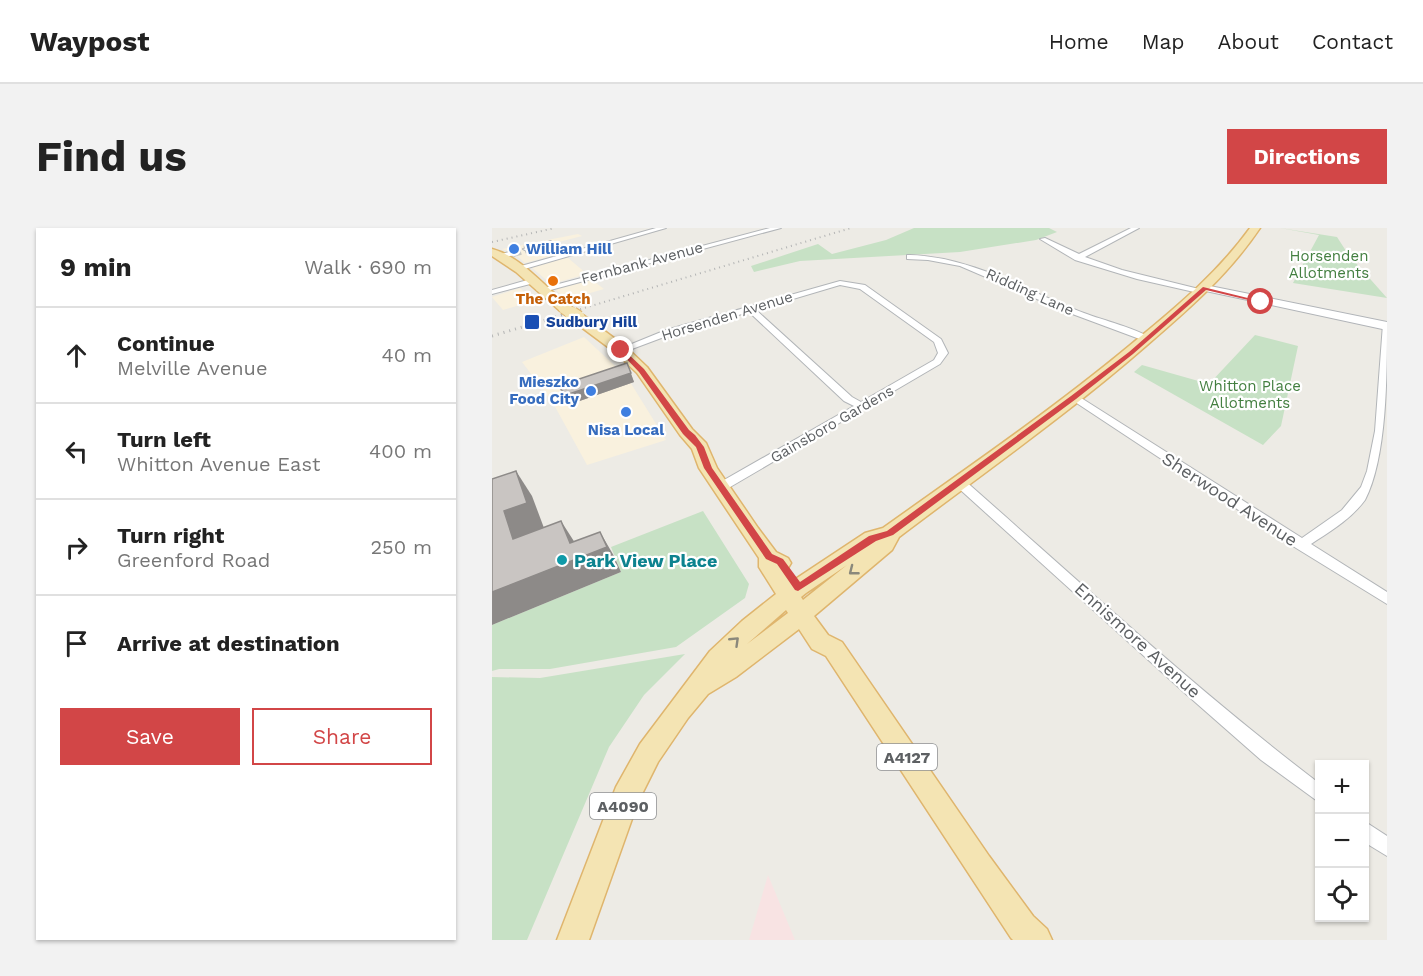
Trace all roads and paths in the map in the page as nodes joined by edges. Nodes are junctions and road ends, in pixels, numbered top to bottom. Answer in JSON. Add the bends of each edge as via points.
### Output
{"nodes":[{"id":1,"x":663,"y":228,"type":"edge"},
{"id":2,"x":778,"y":228,"type":"edge"},
{"id":3,"x":1136,"y":228,"type":"edge"},
{"id":4,"x":1255,"y":228,"type":"edge"},
{"id":5,"x":1043,"y":239,"type":"dead end"},
{"id":6,"x":551,"y":243,"type":"dead end"},
{"id":7,"x":527,"y":249,"type":"tunnel mouth"},
{"id":8,"x":502,"y":253,"type":"edge"},
{"id":9,"x":910,"y":257,"type":"dead end"},
{"id":10,"x":1078,"y":258,"type":"junction"},
{"id":11,"x":518,"y":268,"type":"junction"},
{"id":12,"x":536,"y":286,"type":"junction"},
{"id":13,"x":1202,"y":290,"type":"junction"},
{"id":14,"x":492,"y":292,"type":"edge"},
{"id":15,"x":751,"y":309,"type":"junction"},
{"id":16,"x":1387,"y":326,"type":"edge"},
{"id":17,"x":1148,"y":339,"type":"junction"},
{"id":18,"x":621,"y":350,"type":"junction"},
{"id":19,"x":941,"y":358,"type":"joint"},
{"id":20,"x":1074,"y":398,"type":"junction"},
{"id":21,"x":862,"y":406,"type":"junction"},
{"id":22,"x":959,"y":482,"type":"junction"},
{"id":23,"x":721,"y":487,"type":"junction"},
{"id":24,"x":1301,"y":545,"type":"junction"},
{"id":25,"x":1387,"y":599,"type":"edge"},
{"id":26,"x":800,"y":600,"type":"junction"},
{"id":27,"x":1315,"y":791,"type":"edge"},
{"id":28,"x":1369,"y":833,"type":"edge"},
{"id":29,"x":1387,"y":847,"type":"edge"},
{"id":30,"x":573,"y":940,"type":"edge"},
{"id":31,"x":1036,"y":940,"type":"edge"}],
"edges":[{"from":1,"to":11,"type":"street"},
{"from":2,"to":12,"type":"street","name":"Fernbank Avenue"},
{"from":3,"to":10,"type":"street"},
{"from":4,"to":13,"type":"main road","number":"A4090","via":[[1230,262]]},
{"from":5,"to":10,"type":"street"},
{"from":6,"to":7,"type":"street"},
{"from":8,"to":11,"type":"main road","number":"A4127"},
{"from":9,"to":17,"type":"street","name":"Ridding Lane","via":[[958,262]]},
{"from":10,"to":13,"type":"street","via":[[1123,273]]},
{"from":11,"to":12,"type":"main road","number":"A4127"},
{"from":12,"to":14,"type":"street","name":"Fernbank Avenue"},
{"from":12,"to":18,"type":"main road","number":"A4127","bridge":true},
{"from":13,"to":16,"type":"street"},
{"from":13,"to":17,"type":"main road","number":"A4090"},
{"from":15,"to":18,"type":"street","name":"Horsenden Avenue"},
{"from":15,"to":19,"type":"street","name":"Horsenden Avenue","via":[[834,284],[857,285],[938,341]]},
{"from":15,"to":21,"type":"street","via":[[848,399]]},
{"from":16,"to":24,"type":"street","via":[[1378,444],[1366,488],[1344,514]]},
{"from":17,"to":20,"type":"main road","number":"A4090"},
{"from":18,"to":23,"type":"main road","number":"A4127","via":[[642,370],[692,436]]},
{"from":19,"to":21,"type":"street","name":"Gainsboro Gardens"},
{"from":20,"to":22,"type":"main road","number":"A4090"},
{"from":20,"to":24,"type":"street","name":"Sherwood Avenue"},
{"from":21,"to":23,"type":"street","name":"Gainsboro Gardens"},
{"from":22,"to":26,"type":"main road","number":"A4090","via":[[890,533],[885,545]]},
{"from":22,"to":27,"type":"street","name":"Ennismore Avenue","via":[[1192,690]]},
{"from":23,"to":26,"type":"main road","number":"A4127","via":[[769,556],[769,567]]},
{"from":24,"to":25,"type":"street","name":"Sherwood Avenue"},
{"from":26,"to":30,"type":"main road","number":"A4090","via":[[730,669],[699,687],[650,753],[626,797]]},
{"from":26,"to":31,"type":"main road","number":"A4127","via":[[820,642],[834,649],[979,866],[1022,927]]},
{"from":28,"to":29,"type":"street"}]}
